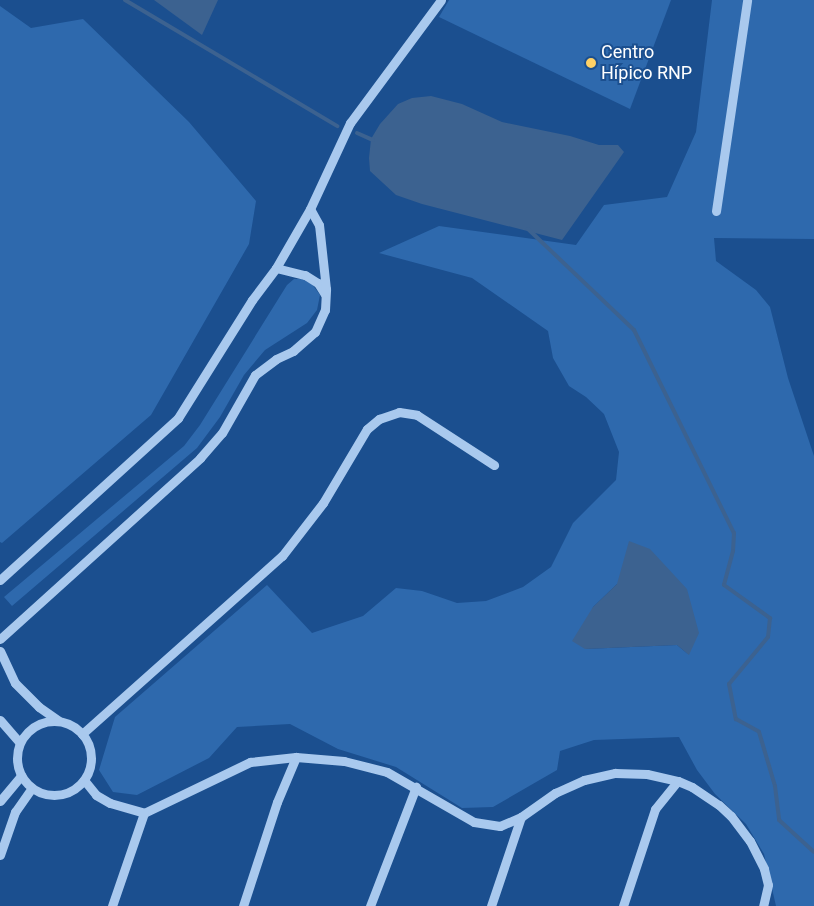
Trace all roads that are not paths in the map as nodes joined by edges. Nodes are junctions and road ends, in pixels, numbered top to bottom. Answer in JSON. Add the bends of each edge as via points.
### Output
{"nodes":[{"id":1,"x":441,"y":0,"type":"edge"},
{"id":2,"x":747,"y":0,"type":"edge"},
{"id":3,"x":310,"y":209,"type":"junction"},
{"id":4,"x":716,"y":211,"type":"dead end"},
{"id":5,"x":276,"y":268,"type":"junction"},
{"id":6,"x":326,"y":297,"type":"junction"},
{"id":7,"x":494,"y":465,"type":"dead end"},
{"id":8,"x":0,"y":580,"type":"edge"},
{"id":9,"x":0,"y":639,"type":"edge"},
{"id":10,"x":0,"y":651,"type":"edge"},
{"id":11,"x":0,"y":720,"type":"edge"},
{"id":12,"x":59,"y":722,"type":"junction"},
{"id":13,"x":82,"y":734,"type":"junction"},
{"id":14,"x":20,"y":744,"type":"junction"},
{"id":15,"x":296,"y":757,"type":"junction"},
{"id":16,"x":21,"y":776,"type":"junction"},
{"id":17,"x":84,"y":780,"type":"junction"},
{"id":18,"x":678,"y":781,"type":"junction"},
{"id":19,"x":416,"y":787,"type":"junction"},
{"id":20,"x":32,"y":788,"type":"junction"},
{"id":21,"x":0,"y":801,"type":"edge"},
{"id":22,"x":144,"y":813,"type":"junction"},
{"id":23,"x":521,"y":817,"type":"junction"},
{"id":24,"x":0,"y":855,"type":"edge"},
{"id":25,"x":112,"y":906,"type":"edge"},
{"id":26,"x":243,"y":906,"type":"edge"},
{"id":27,"x":370,"y":906,"type":"edge"},
{"id":28,"x":490,"y":906,"type":"edge"},
{"id":29,"x":623,"y":906,"type":"edge"},
{"id":30,"x":763,"y":906,"type":"edge"}],
"edges":[{"from":1,"to":3,"type":"street","via":[[350,123]]},
{"from":2,"to":4,"type":"street"},
{"from":3,"to":5,"type":"street"},
{"from":3,"to":6,"type":"street","via":[[319,225]]},
{"from":5,"to":6,"type":"street","via":[[311,278]]},
{"from":5,"to":8,"type":"street","via":[[252,300],[178,418]]},
{"from":6,"to":9,"type":"street","via":[[325,310],[315,332],[293,351],[255,375],[222,433],[200,458]]},
{"from":7,"to":13,"type":"street","via":[[417,415],[399,412],[379,419],[363,435],[323,503],[282,556]]},
{"from":10,"to":12,"type":"street","via":[[15,683]]},
{"from":11,"to":14,"type":"street"},
{"from":12,"to":13,"type":"street"},
{"from":12,"to":14,"type":"street","via":[[32,728]]},
{"from":13,"to":17,"type":"street","via":[[89,745],[91,757],[90,769]]},
{"from":14,"to":16,"type":"street","via":[[17,760]]},
{"from":15,"to":19,"type":"street","via":[[367,766]]},
{"from":15,"to":22,"type":"street","via":[[250,762]]},
{"from":15,"to":26,"type":"street","via":[[277,802]]},
{"from":16,"to":20,"type":"street"},
{"from":16,"to":21,"type":"street"},
{"from":17,"to":20,"type":"street","via":[[71,791],[55,796]]},
{"from":17,"to":22,"type":"street","via":[[96,795],[110,803]]},
{"from":18,"to":23,"type":"street","via":[[639,773],[599,776],[562,789]]},
{"from":18,"to":29,"type":"street","via":[[655,809]]},
{"from":18,"to":30,"type":"street","via":[[719,805],[741,827],[764,870],[768,885]]},
{"from":19,"to":23,"type":"street","via":[[474,822],[500,826]]},
{"from":19,"to":27,"type":"street"},
{"from":20,"to":24,"type":"street","via":[[15,812]]},
{"from":22,"to":25,"type":"street"},
{"from":23,"to":28,"type":"street"}]}
